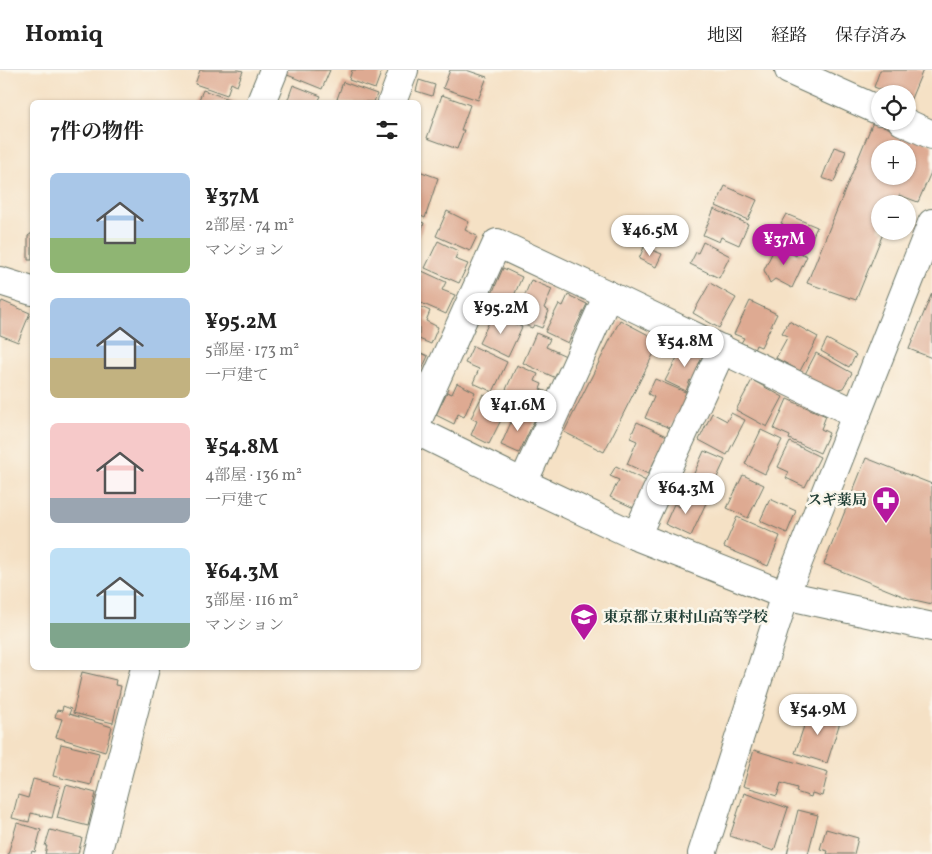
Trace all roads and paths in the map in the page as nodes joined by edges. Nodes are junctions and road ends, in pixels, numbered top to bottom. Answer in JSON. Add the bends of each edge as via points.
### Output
{"nodes":[{"id":1,"x":274,"y":70,"type":"edge"},
{"id":2,"x":404,"y":70,"type":"edge"},
{"id":3,"x":789,"y":70,"type":"edge"},
{"id":4,"x":262,"y":100,"type":"edge"},
{"id":5,"x":393,"y":100,"type":"edge"},
{"id":6,"x":871,"y":107,"type":"edge"},
{"id":7,"x":916,"y":128,"type":"edge"},
{"id":8,"x":932,"y":135,"type":"edge"},
{"id":9,"x":932,"y":223,"type":"edge"},
{"id":10,"x":0,"y":281,"type":"edge"},
{"id":11,"x":30,"y":290,"type":"edge"},
{"id":12,"x":608,"y":294,"type":"junction"},
{"id":13,"x":722,"y":349,"type":"junction"},
{"id":14,"x":421,"y":413,"type":"edge"},
{"id":15,"x":857,"y":414,"type":"junction"},
{"id":16,"x":421,"y":433,"type":"edge"},
{"id":17,"x":523,"y":484,"type":"junction"},
{"id":18,"x":636,"y":536,"type":"junction"},
{"id":19,"x":785,"y":595,"type":"junction"},
{"id":20,"x":932,"y":627,"type":"edge"},
{"id":21,"x":143,"y":670,"type":"edge"},
{"id":22,"x":97,"y":854,"type":"edge"},
{"id":23,"x":702,"y":854,"type":"edge"}],
"edges":[{"from":1,"to":4,"type":"street"},
{"from":2,"to":5,"type":"street"},
{"from":3,"to":6,"type":"street"},
{"from":7,"to":8,"type":"street"},
{"from":9,"to":15,"type":"street"},
{"from":10,"to":11,"type":"street"},
{"from":12,"to":13,"type":"street"},
{"from":12,"to":14,"type":"street","via":[[497,242]]},
{"from":12,"to":17,"type":"street"},
{"from":13,"to":15,"type":"street"},
{"from":13,"to":18,"type":"street"},
{"from":15,"to":19,"type":"street"},
{"from":16,"to":17,"type":"street"},
{"from":17,"to":18,"type":"street"},
{"from":18,"to":19,"type":"street"},
{"from":19,"to":20,"type":"street"},
{"from":19,"to":23,"type":"street"},
{"from":21,"to":22,"type":"street"}]}
